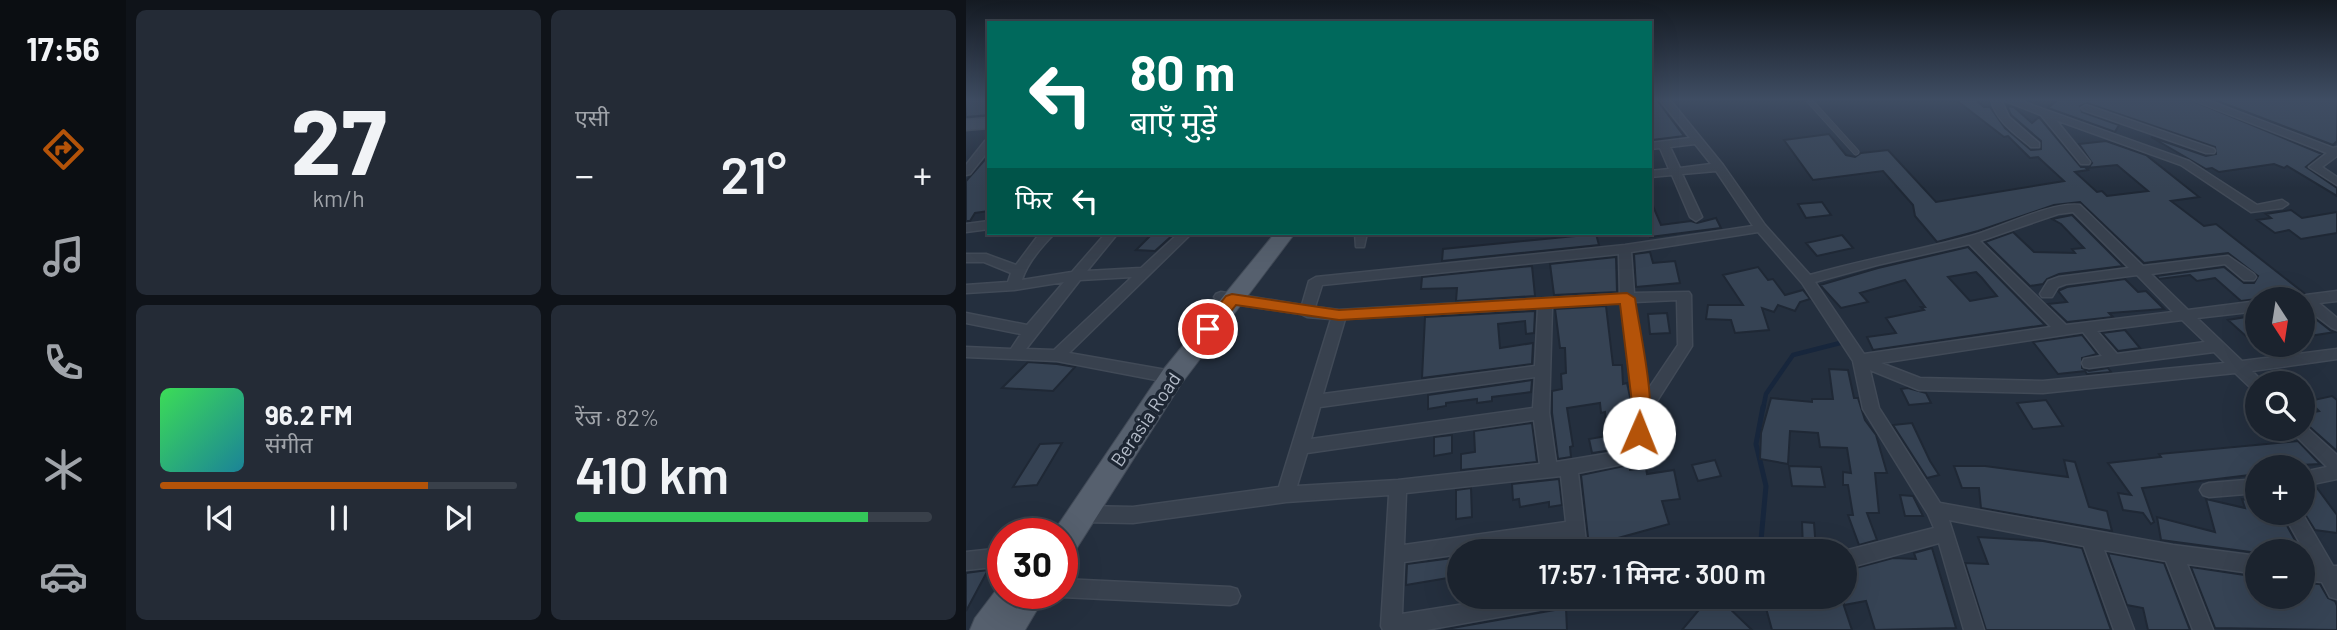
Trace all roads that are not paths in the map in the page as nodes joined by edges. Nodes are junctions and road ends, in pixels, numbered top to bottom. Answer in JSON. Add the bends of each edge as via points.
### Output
{"nodes":[{"id":1,"x":984,"y":129,"type":"edge"},
{"id":2,"x":1689,"y":129,"type":"edge"},
{"id":3,"x":1836,"y":129,"type":"edge"},
{"id":4,"x":2018,"y":129,"type":"edge"},
{"id":5,"x":2059,"y":129,"type":"edge"},
{"id":6,"x":2092,"y":129,"type":"edge"},
{"id":7,"x":2148,"y":129,"type":"edge"},
{"id":8,"x":2276,"y":129,"type":"edge"},
{"id":9,"x":966,"y":131,"type":"edge"},
{"id":10,"x":1698,"y":140,"type":"junction"},
{"id":11,"x":2178,"y":140,"type":"junction"},
{"id":12,"x":1664,"y":145,"type":"junction"},
{"id":13,"x":2035,"y":145,"type":"dead end"},
{"id":14,"x":987,"y":146,"type":"edge"},
{"id":15,"x":1652,"y":146,"type":"edge"},
{"id":16,"x":2210,"y":151,"type":"dead end"},
{"id":17,"x":1856,"y":152,"type":"dead end"},
{"id":18,"x":2336,"y":152,"type":"edge"},
{"id":19,"x":2162,"y":154,"type":"junction"},
{"id":20,"x":2085,"y":162,"type":"dead end"},
{"id":21,"x":1719,"y":167,"type":"junction"},
{"id":22,"x":1675,"y":171,"type":"junction"},
{"id":23,"x":966,"y":172,"type":"edge"},
{"id":24,"x":1652,"y":174,"type":"edge"},
{"id":25,"x":2337,"y":182,"type":"edge"},
{"id":26,"x":2282,"y":204,"type":"dead end"},
{"id":27,"x":1696,"y":217,"type":"dead end"},
{"id":28,"x":987,"y":225,"type":"edge"},
{"id":29,"x":966,"y":228,"type":"edge"},
{"id":30,"x":1762,"y":228,"type":"junction"},
{"id":31,"x":1046,"y":235,"type":"edge"},
{"id":32,"x":1110,"y":235,"type":"edge"},
{"id":33,"x":1184,"y":235,"type":"edge"},
{"id":34,"x":1273,"y":235,"type":"edge"},
{"id":35,"x":1283,"y":235,"type":"edge"},
{"id":36,"x":1972,"y":240,"type":"junction"},
{"id":37,"x":1625,"y":249,"type":"junction"},
{"id":38,"x":966,"y":258,"type":"edge"},
{"id":39,"x":1018,"y":271,"type":"junction"},
{"id":40,"x":1146,"y":272,"type":"junction"},
{"id":41,"x":2138,"y":272,"type":"junction"},
{"id":42,"x":1075,"y":276,"type":"junction"},
{"id":43,"x":2249,"y":277,"type":"dead end"},
{"id":44,"x":1807,"y":280,"type":"junction"},
{"id":45,"x":1014,"y":286,"type":"junction"},
{"id":46,"x":967,"y":290,"type":"edge"},
{"id":47,"x":2047,"y":294,"type":"dead end"},
{"id":48,"x":2337,"y":296,"type":"edge"},
{"id":49,"x":1227,"y":298,"type":"junction"},
{"id":50,"x":1627,"y":298,"type":"junction"},
{"id":51,"x":2315,"y":299,"type":"edge"},
{"id":52,"x":1545,"y":303,"type":"junction"},
{"id":53,"x":2245,"y":307,"type":"edge"},
{"id":54,"x":2315,"y":308,"type":"edge"},
{"id":55,"x":1307,"y":312,"type":"junction"},
{"id":56,"x":2183,"y":314,"type":"junction"},
{"id":57,"x":1339,"y":315,"type":"junction"},
{"id":58,"x":966,"y":318,"type":"edge"},
{"id":59,"x":2337,"y":325,"type":"edge"},
{"id":60,"x":2087,"y":327,"type":"junction"},
{"id":61,"x":1030,"y":331,"type":"junction"},
{"id":62,"x":2063,"y":331,"type":"junction"},
{"id":63,"x":2217,"y":346,"type":"junction"},
{"id":64,"x":966,"y":352,"type":"edge"},
{"id":65,"x":1015,"y":354,"type":"junction"},
{"id":66,"x":2336,"y":354,"type":"edge"},
{"id":67,"x":1057,"y":356,"type":"junction"},
{"id":68,"x":2113,"y":359,"type":"junction"},
{"id":69,"x":1860,"y":360,"type":"junction"},
{"id":70,"x":2089,"y":363,"type":"dead end"},
{"id":71,"x":2238,"y":367,"type":"junction"},
{"id":72,"x":1541,"y":371,"type":"junction"},
{"id":73,"x":2245,"y":374,"type":"edge"},
{"id":74,"x":1166,"y":375,"type":"junction"},
{"id":75,"x":1316,"y":401,"type":"junction"},
{"id":76,"x":1642,"y":411,"type":"junction"},
{"id":77,"x":1541,"y":413,"type":"junction"},
{"id":78,"x":2312,"y":441,"type":"edge"},
{"id":79,"x":1300,"y":447,"type":"junction"},
{"id":80,"x":2337,"y":466,"type":"edge"},
{"id":81,"x":1569,"y":468,"type":"junction"},
{"id":82,"x":1549,"y":471,"type":"junction"},
{"id":83,"x":2337,"y":472,"type":"edge"},
{"id":84,"x":2315,"y":477,"type":"edge"},
{"id":85,"x":1398,"y":487,"type":"junction"},
{"id":86,"x":2245,"y":487,"type":"edge"},
{"id":87,"x":2209,"y":490,"type":"dead end"},
{"id":88,"x":1286,"y":494,"type":"junction"},
{"id":89,"x":1935,"y":510,"type":"junction"},
{"id":90,"x":1081,"y":514,"type":"junction"},
{"id":91,"x":1063,"y":518,"type":"edge"},
{"id":92,"x":1078,"y":519,"type":"edge"},
{"id":93,"x":2300,"y":525,"type":"edge"},
{"id":94,"x":1576,"y":528,"type":"junction"},
{"id":95,"x":1945,"y":533,"type":"junction"},
{"id":96,"x":2090,"y":538,"type":"junction"},
{"id":97,"x":1577,"y":539,"type":"edge"},
{"id":98,"x":2172,"y":554,"type":"junction"},
{"id":99,"x":1394,"y":555,"type":"junction"},
{"id":100,"x":1857,"y":557,"type":"edge"},
{"id":101,"x":987,"y":559,"type":"edge"},
{"id":102,"x":966,"y":561,"type":"edge"},
{"id":103,"x":2245,"y":563,"type":"edge"},
{"id":104,"x":2315,"y":574,"type":"edge"},
{"id":105,"x":2334,"y":580,"type":"edge"},
{"id":106,"x":1078,"y":589,"type":"edge"},
{"id":107,"x":1230,"y":596,"type":"dead end"},
{"id":108,"x":1001,"y":609,"type":"edge"},
{"id":109,"x":1020,"y":609,"type":"edge"},
{"id":110,"x":1490,"y":609,"type":"edge"},
{"id":111,"x":987,"y":630,"type":"edge"},
{"id":112,"x":1006,"y":630,"type":"edge"},
{"id":113,"x":1974,"y":630,"type":"edge"},
{"id":114,"x":2124,"y":630,"type":"edge"},
{"id":115,"x":2206,"y":630,"type":"edge"}],
"edges":[{"from":1,"to":9,"type":"main road"},
{"from":2,"to":10,"type":"street"},
{"from":3,"to":17,"type":"lane"},
{"from":4,"to":13,"type":"street"},
{"from":5,"to":20,"type":"street"},
{"from":6,"to":19,"type":"street"},
{"from":7,"to":11,"type":"street"},
{"from":8,"to":18,"type":"street"},
{"from":10,"to":12,"type":"street"},
{"from":10,"to":21,"type":"street"},
{"from":11,"to":16,"type":"street"},
{"from":11,"to":19,"type":"street"},
{"from":12,"to":15,"type":"street"},
{"from":12,"to":22,"type":"street"},
{"from":14,"to":23,"type":"street"},
{"from":18,"to":25,"type":"street","via":[[2315,167]]},
{"from":19,"to":26,"type":"street","via":[[2185,163],[2255,209]]},
{"from":21,"to":22,"type":"street"},
{"from":21,"to":30,"type":"street"},
{"from":22,"to":24,"type":"street"},
{"from":22,"to":27,"type":"street"},
{"from":28,"to":29,"type":"street"},
{"from":30,"to":37,"type":"street"},
{"from":30,"to":44,"type":"street"},
{"from":31,"to":39,"type":"street"},
{"from":32,"to":42,"type":"street"},
{"from":33,"to":40,"type":"street"},
{"from":34,"to":49,"type":"main road","name":"Berasia Road"},
{"from":35,"to":49,"type":"main road","name":"Berasia Road"},
{"from":36,"to":41,"type":"street","via":[[2076,208]]},
{"from":36,"to":44,"type":"street"},
{"from":36,"to":62,"type":"street"},
{"from":37,"to":50,"type":"street"},
{"from":37,"to":55,"type":"street","via":[[1315,281]]},
{"from":38,"to":39,"type":"street","via":[[986,258]]},
{"from":39,"to":45,"type":"street"},
{"from":40,"to":42,"type":"street"},
{"from":40,"to":67,"type":"street"},
{"from":41,"to":43,"type":"street","via":[[2228,260]]},
{"from":41,"to":47,"type":"street","via":[[2064,280],[2053,284]]},
{"from":41,"to":56,"type":"street"},
{"from":42,"to":45,"type":"street"},
{"from":42,"to":61,"type":"street"},
{"from":44,"to":69,"type":"street"},
{"from":45,"to":46,"type":"street"},
{"from":48,"to":51,"type":"street"},
{"from":49,"to":55,"type":"street"},
{"from":49,"to":74,"type":"main road","name":"Berasia Road"},
{"from":50,"to":52,"type":"street"},
{"from":50,"to":76,"type":"street"},
{"from":50,"to":76,"type":"street","via":[[1684,295],[1685,346]]},
{"from":52,"to":57,"type":"street"},
{"from":52,"to":72,"type":"street"},
{"from":53,"to":56,"type":"street"},
{"from":54,"to":59,"type":"street"},
{"from":55,"to":57,"type":"street"},
{"from":56,"to":60,"type":"street"},
{"from":56,"to":63,"type":"street"},
{"from":57,"to":75,"type":"street"},
{"from":58,"to":61,"type":"street"},
{"from":60,"to":62,"type":"street"},
{"from":60,"to":68,"type":"street"},
{"from":61,"to":65,"type":"street"},
{"from":62,"to":69,"type":"street"},
{"from":63,"to":68,"type":"street"},
{"from":63,"to":71,"type":"street"},
{"from":64,"to":65,"type":"street"},
{"from":65,"to":67,"type":"street"},
{"from":66,"to":71,"type":"street"},
{"from":67,"to":74,"type":"street"},
{"from":68,"to":70,"type":"street"},
{"from":69,"to":71,"type":"street","via":[[1919,384],[2043,387]]},
{"from":69,"to":89,"type":"street","via":[[1871,409]]},
{"from":71,"to":73,"type":"street"},
{"from":72,"to":75,"type":"street"},
{"from":72,"to":77,"type":"street"},
{"from":74,"to":90,"type":"main road","name":"Berasia Road"},
{"from":74,"to":91,"type":"main road","name":"Berasia Road"},
{"from":75,"to":79,"type":"street"},
{"from":76,"to":81,"type":"street","via":[[1637,455]]},
{"from":77,"to":79,"type":"street"},
{"from":77,"to":82,"type":"street"},
{"from":78,"to":80,"type":"street"},
{"from":79,"to":88,"type":"street"},
{"from":81,"to":82,"type":"street"},
{"from":81,"to":94,"type":"street"},
{"from":82,"to":85,"type":"street"},
{"from":83,"to":84,"type":"street"},
{"from":85,"to":88,"type":"street"},
{"from":85,"to":99,"type":"street"},
{"from":86,"to":87,"type":"street"},
{"from":88,"to":90,"type":"street","via":[[1133,515]]},
{"from":89,"to":95,"type":"street"},
{"from":89,"to":96,"type":"street"},
{"from":90,"to":92,"type":"main road","name":"Berasia Road"},
{"from":93,"to":105,"type":"street"},
{"from":94,"to":97,"type":"street"},
{"from":94,"to":99,"type":"street"},
{"from":95,"to":100,"type":"street"},
{"from":95,"to":113,"type":"street"},
{"from":96,"to":98,"type":"street"},
{"from":96,"to":114,"type":"street"},
{"from":98,"to":103,"type":"street"},
{"from":98,"to":115,"type":"street"},
{"from":99,"to":110,"type":"street","via":[[1391,625]]},
{"from":101,"to":102,"type":"street"},
{"from":104,"to":105,"type":"street"},
{"from":106,"to":107,"type":"street"},
{"from":108,"to":111,"type":"main road"},
{"from":109,"to":112,"type":"main road"}]}
